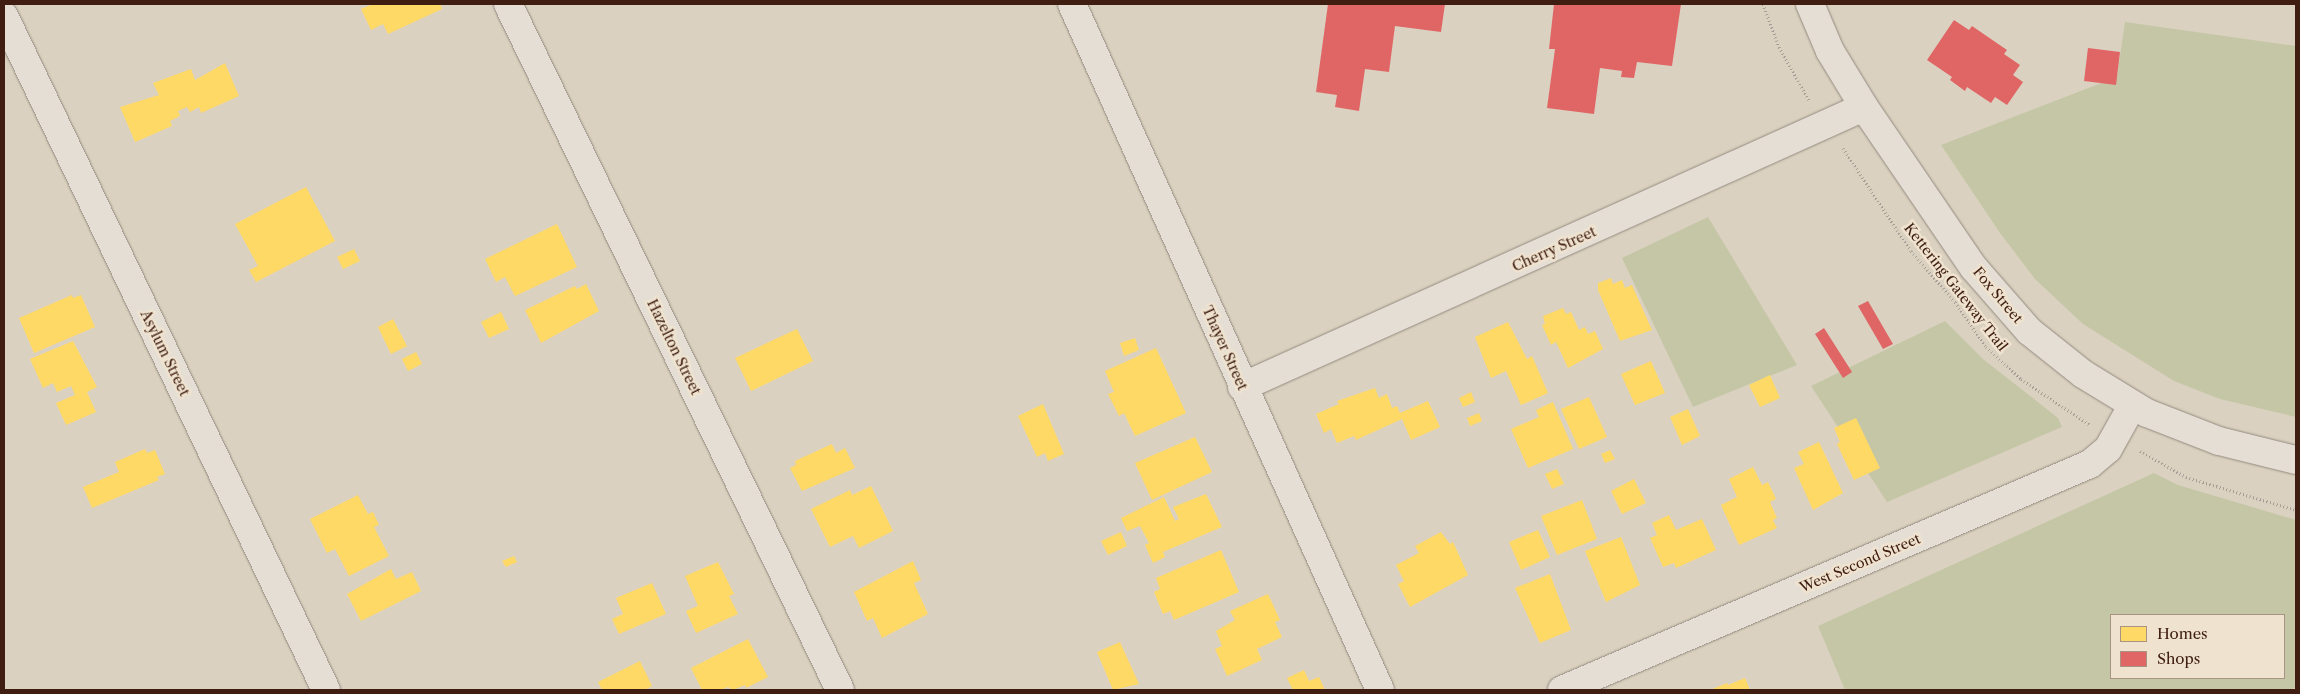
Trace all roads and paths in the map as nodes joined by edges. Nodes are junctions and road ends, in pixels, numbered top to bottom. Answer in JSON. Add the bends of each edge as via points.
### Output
{"nodes":[{"id":1,"x":508,"y":4,"type":"edge"},
{"id":2,"x":1072,"y":4,"type":"edge"},
{"id":3,"x":1762,"y":4,"type":"edge"},
{"id":4,"x":1810,"y":4,"type":"edge"},
{"id":5,"x":4,"y":16,"type":"edge"},
{"id":6,"x":1813,"y":106,"type":"dead end"},
{"id":7,"x":1864,"y":107,"type":"junction"},
{"id":8,"x":1840,"y":142,"type":"dead end"},
{"id":9,"x":1242,"y":388,"type":"junction"},
{"id":10,"x":2132,"y":406,"type":"junction"},
{"id":11,"x":2081,"y":420,"type":"dead end"},
{"id":12,"x":2148,"y":455,"type":"dead end"},
{"id":13,"x":2296,"y":460,"type":"edge"},
{"id":14,"x":2296,"y":510,"type":"edge"},
{"id":15,"x":326,"y":690,"type":"edge"},
{"id":16,"x":840,"y":690,"type":"edge"},
{"id":17,"x":1380,"y":690,"type":"edge"},
{"id":18,"x":1562,"y":690,"type":"edge"}],
"edges":[{"from":1,"to":16,"type":"street","name":"Hazelton Street"},
{"from":2,"to":9,"type":"street","name":"Thayer Street"},
{"from":3,"to":6,"type":"path","via":[[1779,46]]},
{"from":4,"to":7,"type":"street","name":"Fox Street","via":[[1830,51]]},
{"from":5,"to":15,"type":"street","name":"Asylum Street"},
{"from":7,"to":9,"type":"street","name":"Cherry Street"},
{"from":7,"to":10,"type":"street","name":"Fox Street","via":[[1974,268],[2004,304],[2056,354]]},
{"from":8,"to":11,"type":"path","name":"Kettering Gateway Trail","via":[[1911,251],[1955,302],[1986,347],[2021,379]]},
{"from":9,"to":17,"type":"street","name":"Thayer Street"},
{"from":10,"to":13,"type":"street","name":"Fox Street","via":[[2212,439]]},
{"from":10,"to":18,"type":"street","name":"West Second Street","via":[[2108,449],[2090,464]]},
{"from":12,"to":14,"type":"path","via":[[2186,478]]}]}
